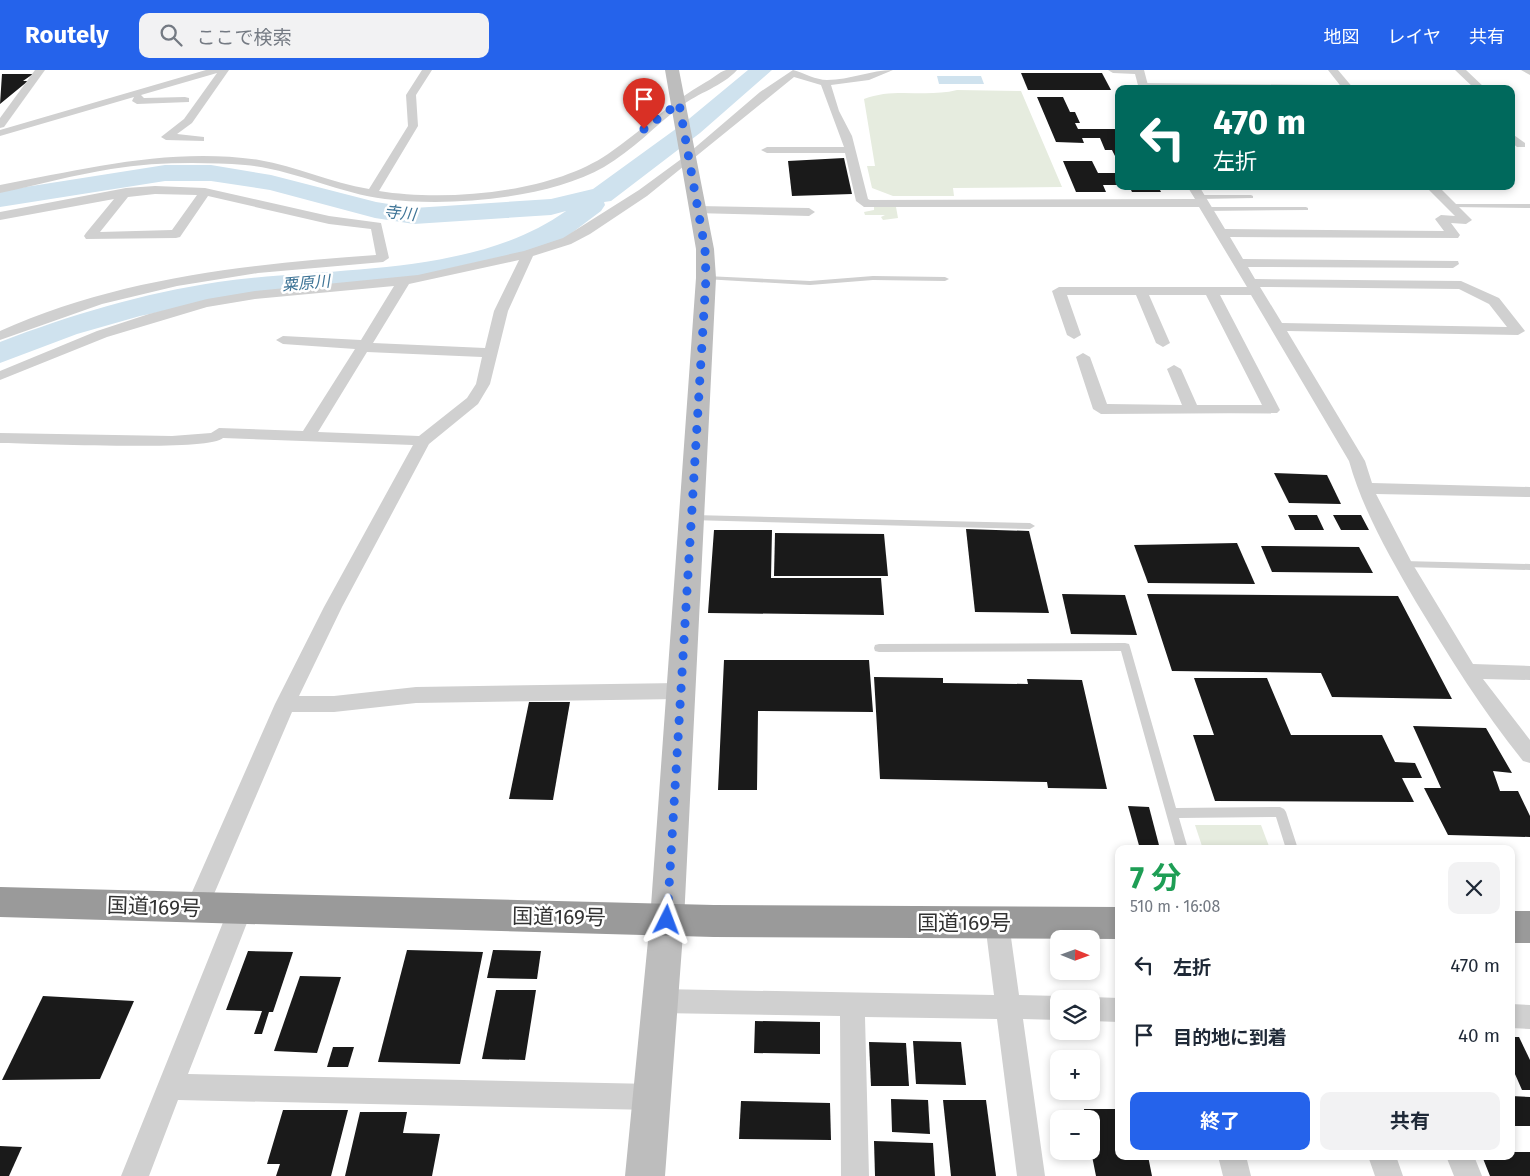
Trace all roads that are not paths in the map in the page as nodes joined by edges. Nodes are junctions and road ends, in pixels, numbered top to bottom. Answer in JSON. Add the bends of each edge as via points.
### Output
{"nodes":[{"id":1,"x":40,"y":70,"type":"edge"},
{"id":2,"x":217,"y":70,"type":"edge"},
{"id":3,"x":224,"y":70,"type":"edge"},
{"id":4,"x":427,"y":70,"type":"edge"},
{"id":5,"x":672,"y":70,"type":"edge"},
{"id":6,"x":732,"y":70,"type":"edge"},
{"id":7,"x":888,"y":70,"type":"edge"},
{"id":8,"x":1113,"y":70,"type":"edge"},
{"id":9,"x":1139,"y":70,"type":"edge"},
{"id":10,"x":1333,"y":70,"type":"edge"},
{"id":11,"x":1460,"y":70,"type":"edge"},
{"id":12,"x":1526,"y":70,"type":"edge"},
{"id":13,"x":795,"y":71,"type":"edge"},
{"id":14,"x":1530,"y":72,"type":"edge"},
{"id":15,"x":825,"y":83,"type":"junction"},
{"id":16,"x":1143,"y":85,"type":"edge"},
{"id":17,"x":1346,"y":85,"type":"edge"},
{"id":18,"x":1477,"y":85,"type":"edge"},
{"id":19,"x":145,"y":91,"type":"junction"},
{"id":20,"x":185,"y":100,"type":"dead end"},
{"id":21,"x":679,"y":105,"type":"junction"},
{"id":22,"x":0,"y":126,"type":"edge"},
{"id":23,"x":0,"y":133,"type":"edge"},
{"id":24,"x":200,"y":139,"type":"dead end"},
{"id":25,"x":1515,"y":139,"type":"edge"},
{"id":26,"x":1521,"y":144,"type":"dead end"},
{"id":27,"x":767,"y":150,"type":"dead end"},
{"id":28,"x":851,"y":150,"type":"junction"},
{"id":29,"x":688,"y":158,"type":"junction"},
{"id":30,"x":0,"y":189,"type":"edge"},
{"id":31,"x":1435,"y":190,"type":"edge"},
{"id":32,"x":126,"y":192,"type":"junction"},
{"id":33,"x":205,"y":192,"type":"junction"},
{"id":34,"x":372,"y":193,"type":"junction"},
{"id":35,"x":1251,"y":197,"type":"dead end"},
{"id":36,"x":1199,"y":199,"type":"edge"},
{"id":37,"x":1452,"y":205,"type":"junction"},
{"id":38,"x":1530,"y":206,"type":"edge"},
{"id":39,"x":1306,"y":209,"type":"dead end"},
{"id":40,"x":698,"y":210,"type":"junction"},
{"id":41,"x":809,"y":212,"type":"dead end"},
{"id":42,"x":0,"y":216,"type":"edge"},
{"id":43,"x":1219,"y":233,"type":"junction"},
{"id":44,"x":528,"y":254,"type":"junction"},
{"id":45,"x":1237,"y":263,"type":"junction"},
{"id":46,"x":1453,"y":264,"type":"dead end"},
{"id":47,"x":706,"y":278,"type":"junction"},
{"id":48,"x":945,"y":278,"type":"dead end"},
{"id":49,"x":404,"y":281,"type":"junction"},
{"id":50,"x":1253,"y":287,"type":"junction"},
{"id":51,"x":1141,"y":291,"type":"junction"},
{"id":52,"x":1211,"y":291,"type":"junction"},
{"id":53,"x":1277,"y":327,"type":"junction"},
{"id":54,"x":1074,"y":335,"type":"dead end"},
{"id":55,"x":0,"y":336,"type":"edge"},
{"id":56,"x":283,"y":340,"type":"dead end"},
{"id":57,"x":1163,"y":343,"type":"dead end"},
{"id":58,"x":362,"y":346,"type":"junction"},
{"id":59,"x":491,"y":353,"type":"junction"},
{"id":60,"x":1083,"y":357,"type":"dead end"},
{"id":61,"x":1174,"y":369,"type":"dead end"},
{"id":62,"x":0,"y":376,"type":"edge"},
{"id":63,"x":1191,"y":409,"type":"junction"},
{"id":64,"x":308,"y":436,"type":"junction"},
{"id":65,"x":0,"y":438,"type":"edge"},
{"id":66,"x":423,"y":441,"type":"junction"},
{"id":67,"x":1365,"y":488,"type":"junction"},
{"id":68,"x":1530,"y":492,"type":"edge"},
{"id":69,"x":693,"y":518,"type":"junction"},
{"id":70,"x":1030,"y":526,"type":"dead end"},
{"id":71,"x":1403,"y":564,"type":"junction"},
{"id":72,"x":1530,"y":567,"type":"edge"},
{"id":73,"x":879,"y":648,"type":"dead end"},
{"id":74,"x":1467,"y":671,"type":"junction"},
{"id":75,"x":1530,"y":673,"type":"edge"},
{"id":76,"x":680,"y":691,"type":"junction"},
{"id":77,"x":285,"y":704,"type":"junction"},
{"id":78,"x":1530,"y":754,"type":"edge"},
{"id":79,"x":1172,"y":813,"type":"junction"},
{"id":80,"x":1181,"y":845,"type":"edge"},
{"id":81,"x":1291,"y":845,"type":"edge"},
{"id":82,"x":0,"y":902,"type":"edge"},
{"id":83,"x":197,"y":908,"type":"junction"},
{"id":84,"x":240,"y":910,"type":"junction"},
{"id":85,"x":667,"y":920,"type":"junction"},
{"id":86,"x":997,"y":923,"type":"junction"},
{"id":87,"x":1115,"y":924,"type":"edge"},
{"id":88,"x":1515,"y":927,"type":"edge"},
{"id":89,"x":1530,"y":927,"type":"edge"},
{"id":90,"x":659,"y":1001,"type":"junction"},
{"id":91,"x":852,"y":1004,"type":"junction"},
{"id":92,"x":1007,"y":1006,"type":"junction"},
{"id":93,"x":1050,"y":1008,"type":"edge"},
{"id":94,"x":1100,"y":1009,"type":"edge"},
{"id":95,"x":1115,"y":1010,"type":"edge"},
{"id":96,"x":1515,"y":1016,"type":"edge"},
{"id":97,"x":1530,"y":1017,"type":"edge"},
{"id":98,"x":170,"y":1087,"type":"junction"},
{"id":99,"x":653,"y":1097,"type":"junction"},
{"id":100,"x":1233,"y":1160,"type":"edge"},
{"id":101,"x":1383,"y":1160,"type":"edge"},
{"id":102,"x":1462,"y":1160,"type":"edge"},
{"id":103,"x":135,"y":1176,"type":"edge"},
{"id":104,"x":645,"y":1176,"type":"edge"},
{"id":105,"x":855,"y":1176,"type":"edge"},
{"id":106,"x":1031,"y":1176,"type":"edge"},
{"id":107,"x":1237,"y":1176,"type":"edge"},
{"id":108,"x":1389,"y":1176,"type":"edge"},
{"id":109,"x":1468,"y":1176,"type":"edge"}],
"edges":[{"from":1,"to":22,"type":"street"},
{"from":2,"to":19,"type":"street"},
{"from":3,"to":24,"type":"street","via":[[188,122],[166,137]]},
{"from":4,"to":34,"type":"street","via":[[411,95],[413,126]]},
{"from":5,"to":21,"type":"street"},
{"from":6,"to":21,"type":"street"},
{"from":7,"to":15,"type":"street","via":[[869,78]]},
{"from":8,"to":9,"type":"street"},
{"from":9,"to":16,"type":"street"},
{"from":10,"to":17,"type":"street"},
{"from":11,"to":18,"type":"street"},
{"from":12,"to":14,"type":"street"},
{"from":13,"to":15,"type":"street"},
{"from":13,"to":29,"type":"street"},
{"from":15,"to":28,"type":"street"},
{"from":19,"to":20,"type":"street","via":[[137,101]]},
{"from":19,"to":23,"type":"street"},
{"from":21,"to":29,"type":"street"},
{"from":21,"to":34,"type":"street","via":[[626,146],[589,169],[530,187],[473,196],[413,198]]},
{"from":25,"to":26,"type":"street"},
{"from":27,"to":28,"type":"street"},
{"from":28,"to":36,"type":"street","via":[[862,201],[868,204]]},
{"from":29,"to":40,"type":"street"},
{"from":29,"to":44,"type":"street","via":[[586,231]]},
{"from":30,"to":34,"type":"street","via":[[112,166],[211,161],[248,162]]},
{"from":31,"to":37,"type":"street"},
{"from":32,"to":33,"type":"street"},
{"from":32,"to":33,"type":"street","via":[[90,236],[176,234]]},
{"from":32,"to":42,"type":"street"},
{"from":33,"to":55,"type":"street","via":[[328,220],[377,226],[383,258],[224,272],[159,284],[94,301]]},
{"from":35,"to":36,"type":"lane"},
{"from":36,"to":39,"type":"lane"},
{"from":36,"to":43,"type":"street"},
{"from":37,"to":38,"type":"lane"},
{"from":37,"to":43,"type":"street","via":[[1466,220],[1441,219],[1454,235]]},
{"from":40,"to":41,"type":"street"},
{"from":40,"to":47,"type":"street"},
{"from":43,"to":45,"type":"street"},
{"from":44,"to":49,"type":"street"},
{"from":44,"to":59,"type":"street","via":[[501,311]]},
{"from":45,"to":46,"type":"street"},
{"from":45,"to":50,"type":"street"},
{"from":47,"to":48,"type":"lane","via":[[810,283],[873,278]]},
{"from":47,"to":69,"type":"street"},
{"from":49,"to":58,"type":"street"},
{"from":49,"to":62,"type":"street","via":[[260,294],[208,303],[105,332]]},
{"from":50,"to":52,"type":"street"},
{"from":50,"to":53,"type":"street"},
{"from":50,"to":53,"type":"street","via":[[1461,285],[1494,302],[1518,331]]},
{"from":51,"to":52,"type":"street"},
{"from":51,"to":54,"type":"street","via":[[1060,290]]},
{"from":51,"to":57,"type":"street"},
{"from":52,"to":63,"type":"street","via":[[1272,410]]},
{"from":53,"to":67,"type":"street","via":[[1357,461]]},
{"from":56,"to":58,"type":"street"},
{"from":58,"to":59,"type":"street"},
{"from":58,"to":64,"type":"street"},
{"from":59,"to":66,"type":"street","via":[[483,384],[473,401]]},
{"from":60,"to":63,"type":"street","via":[[1101,408]]},
{"from":61,"to":63,"type":"street"},
{"from":64,"to":65,"type":"street","via":[[219,433],[216,438],[172,441]]},
{"from":64,"to":66,"type":"street"},
{"from":66,"to":77,"type":"street","via":[[333,607]]},
{"from":67,"to":68,"type":"street"},
{"from":67,"to":71,"type":"street"},
{"from":69,"to":70,"type":"lane"},
{"from":69,"to":76,"type":"street"},
{"from":71,"to":72,"type":"lane"},
{"from":71,"to":74,"type":"street"},
{"from":73,"to":79,"type":"lane","via":[[1125,646]]},
{"from":74,"to":75,"type":"street"},
{"from":74,"to":78,"type":"street"},
{"from":76,"to":77,"type":"street","via":[[416,696],[334,704]]},
{"from":76,"to":85,"type":"street"},
{"from":77,"to":83,"type":"street"},
{"from":79,"to":80,"type":"lane"},
{"from":79,"to":81,"type":"lane","via":[[1280,812]]},
{"from":82,"to":83,"type":"highway","name":"国道169号"},
{"from":83,"to":84,"type":"highway","name":"国道169号"},
{"from":84,"to":85,"type":"highway","name":"国道169号"},
{"from":84,"to":98,"type":"street"},
{"from":85,"to":86,"type":"highway","name":"国道169号"},
{"from":85,"to":90,"type":"street"},
{"from":86,"to":87,"type":"highway","name":"国道169号"},
{"from":86,"to":92,"type":"street"},
{"from":88,"to":89,"type":"highway"},
{"from":90,"to":91,"type":"street"},
{"from":90,"to":99,"type":"street"},
{"from":91,"to":92,"type":"street"},
{"from":91,"to":105,"type":"street"},
{"from":92,"to":93,"type":"street"},
{"from":92,"to":106,"type":"street"},
{"from":94,"to":95,"type":"street"},
{"from":96,"to":97,"type":"street"},
{"from":98,"to":99,"type":"street"},
{"from":98,"to":103,"type":"street"},
{"from":99,"to":104,"type":"street"},
{"from":100,"to":107,"type":"street"},
{"from":101,"to":108,"type":"street"},
{"from":102,"to":109,"type":"street"}]}
